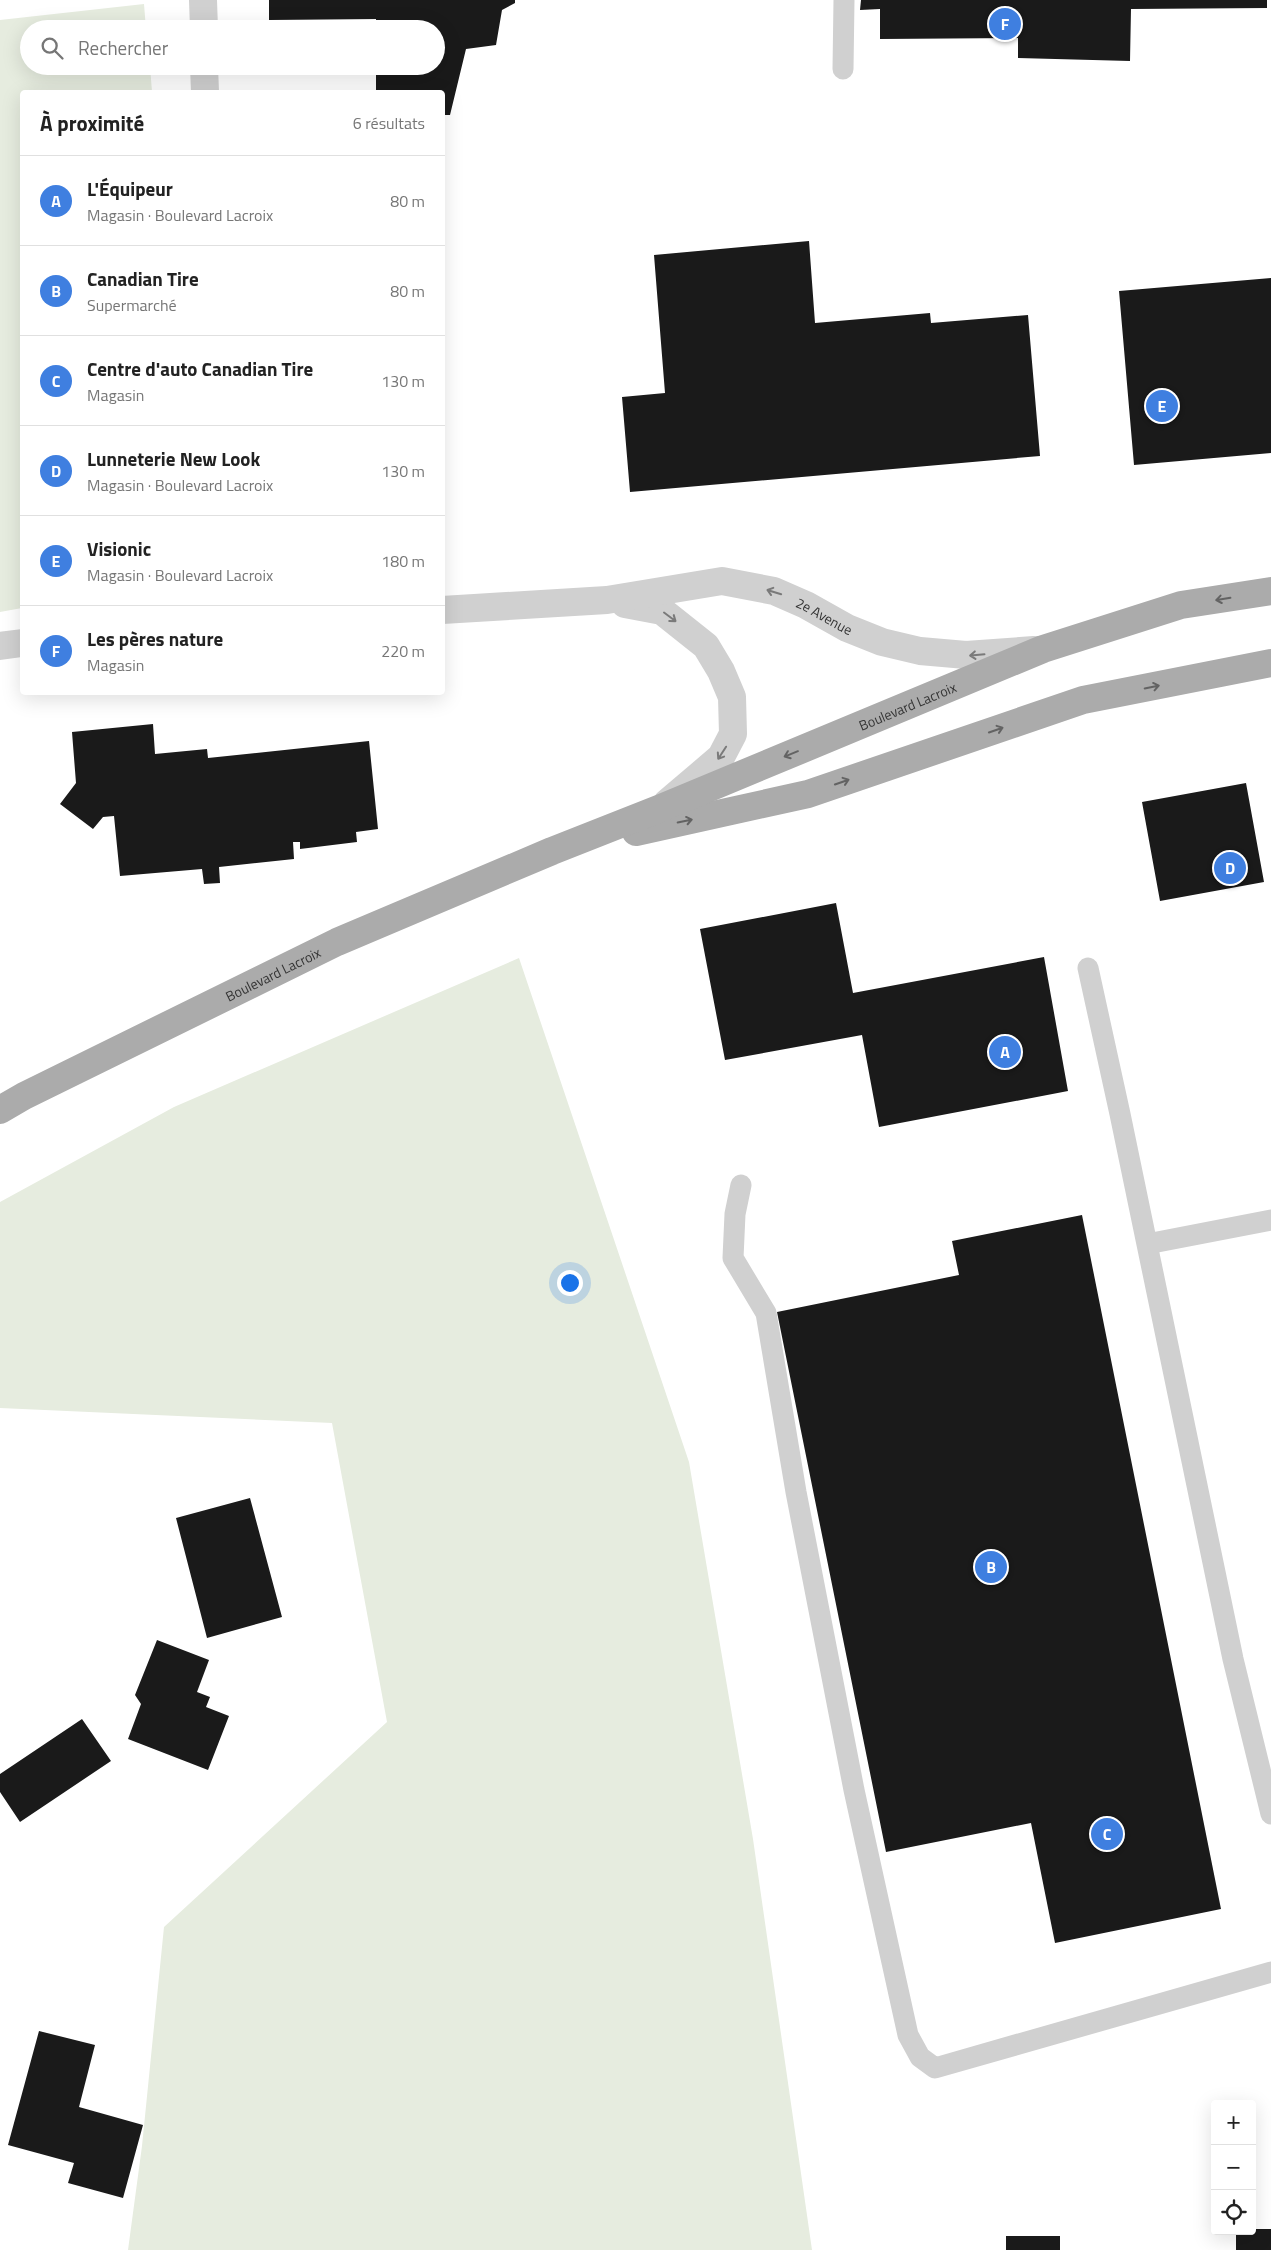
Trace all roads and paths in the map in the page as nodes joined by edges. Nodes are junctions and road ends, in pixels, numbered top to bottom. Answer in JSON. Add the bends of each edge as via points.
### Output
{"nodes":[{"id":1,"x":203,"y":0,"type":"edge"},
{"id":2,"x":844,"y":0,"type":"edge"},
{"id":3,"x":204,"y":20,"type":"edge"},
{"id":4,"x":843,"y":69,"type":"dead end"},
{"id":5,"x":204,"y":75,"type":"edge"},
{"id":6,"x":204,"y":90,"type":"edge"},
{"id":7,"x":1271,"y":591,"type":"edge"},
{"id":8,"x":607,"y":600,"type":"junction"},
{"id":9,"x":445,"y":610,"type":"edge"},
{"id":10,"x":20,"y":643,"type":"edge"},
{"id":11,"x":0,"y":646,"type":"edge"},
{"id":12,"x":1043,"y":649,"type":"junction"},
{"id":13,"x":1271,"y":663,"type":"edge"},
{"id":14,"x":661,"y":808,"type":"junction"},
{"id":15,"x":552,"y":851,"type":"junction"},
{"id":16,"x":1088,"y":968,"type":"dead end"},
{"id":17,"x":0,"y":1110,"type":"edge"},
{"id":18,"x":741,"y":1185,"type":"dead end"},
{"id":19,"x":1271,"y":1220,"type":"edge"},
{"id":20,"x":1147,"y":1244,"type":"junction"},
{"id":21,"x":1264,"y":1754,"type":"edge"},
{"id":22,"x":1271,"y":1814,"type":"edge"},
{"id":23,"x":1271,"y":1972,"type":"edge"}],
"edges":[{"from":1,"to":3,"type":"street"},
{"from":2,"to":4,"type":"lane"},
{"from":5,"to":6,"type":"street"},
{"from":7,"to":12,"type":"main road","name":"Boulevard Lacroix","one_way":true,"via":[[1182,606]]},
{"from":8,"to":9,"type":"street","name":"2e Avenue"},
{"from":12,"to":8,"type":"street","name":"2e Avenue","one_way":true,"via":[[966,656],[920,652],[847,628],[774,591],[722,581]]},
{"from":8,"to":14,"type":"street","name":"2e Avenue","one_way":true,"via":[[662,611],[683,627],[706,646],[732,697],[733,734],[721,757]]},
{"from":10,"to":11,"type":"street"},
{"from":12,"to":14,"type":"main road","name":"Boulevard Lacroix","one_way":true},
{"from":15,"to":13,"type":"main road","name":"Boulevard Lacroix","one_way":true,"via":[[808,794],[1083,700]]},
{"from":14,"to":15,"type":"main road","name":"Boulevard Lacroix"},
{"from":15,"to":17,"type":"main road","name":"Boulevard Lacroix","via":[[338,942]]},
{"from":16,"to":20,"type":"lane"},
{"from":18,"to":23,"type":"lane","via":[[735,1214],[733,1258],[766,1314],[796,1492],[854,1790],[908,2034],[920,2057],[935,2068]]},
{"from":19,"to":20,"type":"lane"},
{"from":20,"to":21,"type":"lane","via":[[1233,1659]]},
{"from":21,"to":22,"type":"lane"}]}
